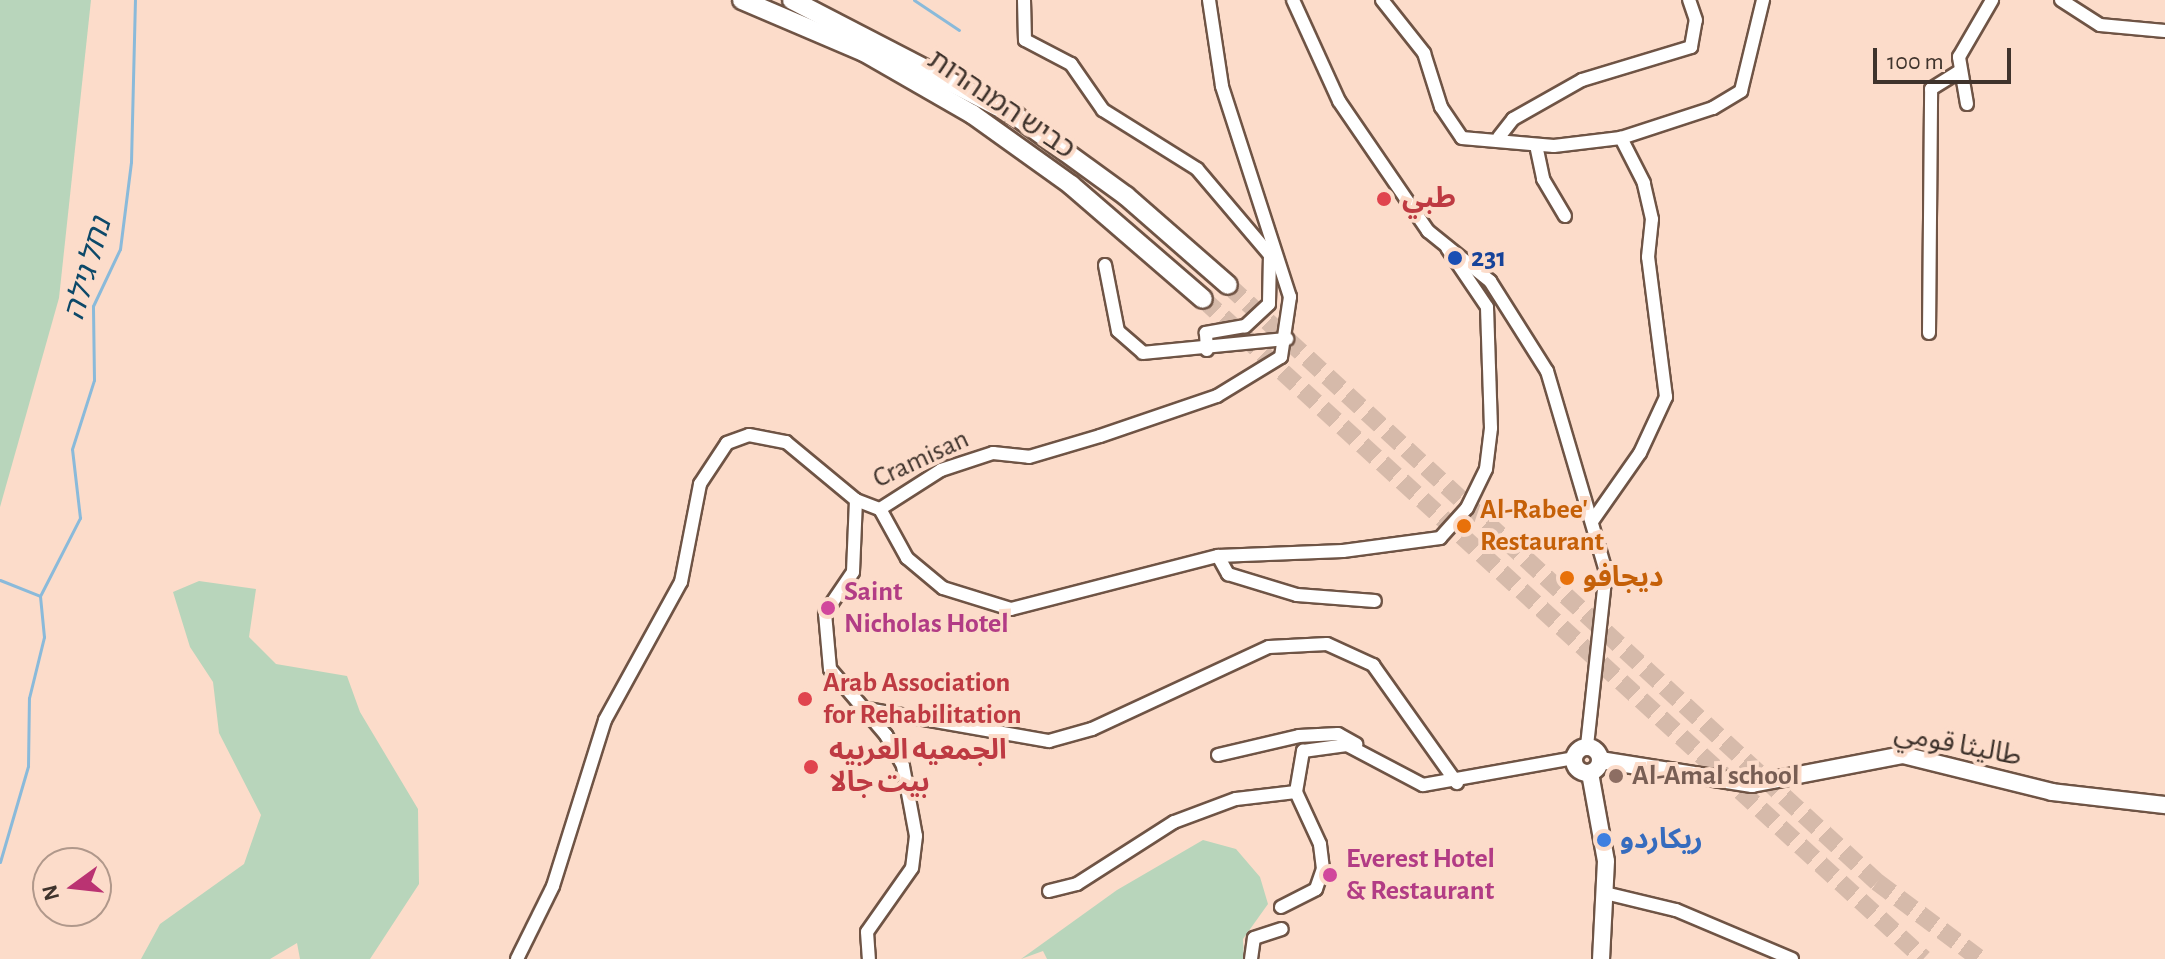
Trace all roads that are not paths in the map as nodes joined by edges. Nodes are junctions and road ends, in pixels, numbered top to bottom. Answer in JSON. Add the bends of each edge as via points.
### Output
{"nodes":[{"id":1,"x":742,"y":0,"type":"edge"},
{"id":2,"x":792,"y":0,"type":"edge"},
{"id":3,"x":1024,"y":0,"type":"edge"},
{"id":4,"x":1209,"y":0,"type":"edge"},
{"id":5,"x":1293,"y":0,"type":"edge"},
{"id":6,"x":1382,"y":0,"type":"edge"},
{"id":7,"x":1689,"y":0,"type":"edge"},
{"id":8,"x":1763,"y":0,"type":"edge"},
{"id":9,"x":1992,"y":0,"type":"edge"},
{"id":10,"x":2061,"y":0,"type":"edge"},
{"id":11,"x":2165,"y":31,"type":"edge"},
{"id":12,"x":1958,"y":72,"type":"junction"},
{"id":13,"x":1967,"y":104,"type":"dead end"},
{"id":14,"x":1499,"y":137,"type":"junction"},
{"id":15,"x":1621,"y":138,"type":"junction"},
{"id":16,"x":1536,"y":145,"type":"junction"},
{"id":17,"x":1565,"y":216,"type":"dead end"},
{"id":18,"x":1447,"y":248,"type":"junction"},
{"id":19,"x":1105,"y":265,"type":"dead end"},
{"id":20,"x":1228,"y":285,"type":"tunnel mouth"},
{"id":21,"x":1203,"y":299,"type":"tunnel mouth"},
{"id":22,"x":1929,"y":333,"type":"dead end"},
{"id":23,"x":1287,"y":339,"type":"junction"},
{"id":24,"x":1207,"y":350,"type":"junction"},
{"id":25,"x":856,"y":500,"type":"junction"},
{"id":26,"x":880,"y":509,"type":"junction"},
{"id":27,"x":1593,"y":520,"type":"junction"},
{"id":28,"x":1218,"y":556,"type":"junction"},
{"id":29,"x":1375,"y":601,"type":"dead end"},
{"id":30,"x":867,"y":709,"type":"junction"},
{"id":31,"x":1581,"y":752,"type":"junction"},
{"id":32,"x":1218,"y":755,"type":"dead end"},
{"id":33,"x":1362,"y":758,"type":"junction"},
{"id":34,"x":1595,"y":766,"type":"junction"},
{"id":35,"x":1457,"y":783,"type":"junction"},
{"id":36,"x":1296,"y":792,"type":"junction"},
{"id":37,"x":2165,"y":805,"type":"edge"},
{"id":38,"x":1049,"y":891,"type":"dead end"},
{"id":39,"x":1605,"y":893,"type":"junction"},
{"id":40,"x":1281,"y":907,"type":"dead end"},
{"id":41,"x":1282,"y":929,"type":"dead end"},
{"id":42,"x":517,"y":959,"type":"edge"},
{"id":43,"x":869,"y":959,"type":"edge"},
{"id":44,"x":1251,"y":959,"type":"edge"},
{"id":45,"x":1601,"y":959,"type":"edge"},
{"id":46,"x":1792,"y":959,"type":"edge"}],
"edges":[{"from":1,"to":21,"type":"highway","name":"כביש המנהרות","via":[[845,43],[972,114],[1079,192]]},
{"from":2,"to":20,"type":"highway","name":"כביש המנהרות","via":[[1016,116],[1126,196]]},
{"from":3,"to":24,"type":"street","via":[[1025,40],[1071,64],[1103,110],[1197,169],[1270,255],[1269,304],[1245,326],[1206,333]]},
{"from":4,"to":23,"type":"street","name":"Cramisan","via":[[1222,86],[1290,297]]},
{"from":5,"to":18,"type":"street","via":[[1339,101]]},
{"from":6,"to":14,"type":"street","via":[[1424,53],[1441,107],[1462,138]]},
{"from":7,"to":14,"type":"street","via":[[1696,20],[1691,47],[1582,80],[1513,119]]},
{"from":8,"to":15,"type":"street","via":[[1741,91],[1713,108]]},
{"from":9,"to":12,"type":"street"},
{"from":10,"to":11,"type":"street","via":[[2100,25]]},
{"from":12,"to":13,"type":"street"},
{"from":12,"to":22,"type":"street","via":[[1931,89]]},
{"from":14,"to":16,"type":"street"},
{"from":15,"to":16,"type":"street"},
{"from":15,"to":27,"type":"street","via":[[1644,183],[1652,219],[1648,257],[1666,397],[1640,453]]},
{"from":16,"to":17,"type":"street","via":[[1543,179]]},
{"from":18,"to":27,"type":"street","via":[[1490,281],[1530,333]]},
{"from":18,"to":28,"type":"street","via":[[1487,307],[1491,347],[1486,469],[1467,508],[1440,538]]},
{"from":19,"to":24,"type":"street","via":[[1113,319],[1133,349]]},
{"from":23,"to":24,"type":"street"},
{"from":23,"to":26,"type":"street","name":"Cramisan","via":[[1274,367],[1217,396],[1029,457],[993,453],[968,460],[914,482]]},
{"from":25,"to":26,"type":"street","name":"Cramisan"},
{"from":25,"to":30,"type":"street","via":[[853,572],[827,603],[825,630],[832,676]]},
{"from":25,"to":42,"type":"street","name":"Cramisan","via":[[786,442],[749,435],[727,443],[708,466],[681,582],[605,720],[553,886]]},
{"from":26,"to":28,"type":"street","via":[[907,558],[943,588],[1011,609]]},
{"from":27,"to":31,"type":"street","via":[[1606,571]]},
{"from":28,"to":29,"type":"street","via":[[1228,574],[1297,595]]},
{"from":30,"to":35,"type":"street","via":[[1049,741],[1092,729],[1269,647],[1327,644],[1373,665]]},
{"from":30,"to":43,"type":"street","via":[[903,766],[916,836],[912,868],[867,932]]},
{"from":31,"to":34,"type":"main road"},
{"from":31,"to":34,"type":"main road","via":[[1577,769]]},
{"from":31,"to":35,"type":"street"},
{"from":32,"to":33,"type":"street","via":[[1338,734],[1355,741]]},
{"from":33,"to":35,"type":"street","via":[[1423,785]]},
{"from":33,"to":36,"type":"street","via":[[1347,745],[1303,751]]},
{"from":34,"to":37,"type":"main road","name":"طاليثا قومي","via":[[1752,784],[1903,755],[2052,792]]},
{"from":34,"to":39,"type":"main road"},
{"from":36,"to":38,"type":"street","via":[[1236,799],[1174,822],[1077,884]]},
{"from":36,"to":40,"type":"street","via":[[1320,844],[1323,869],[1316,889]]},
{"from":39,"to":45,"type":"main road"},
{"from":39,"to":46,"type":"street","via":[[1676,910]]},
{"from":41,"to":44,"type":"street","via":[[1254,938]]}]}
